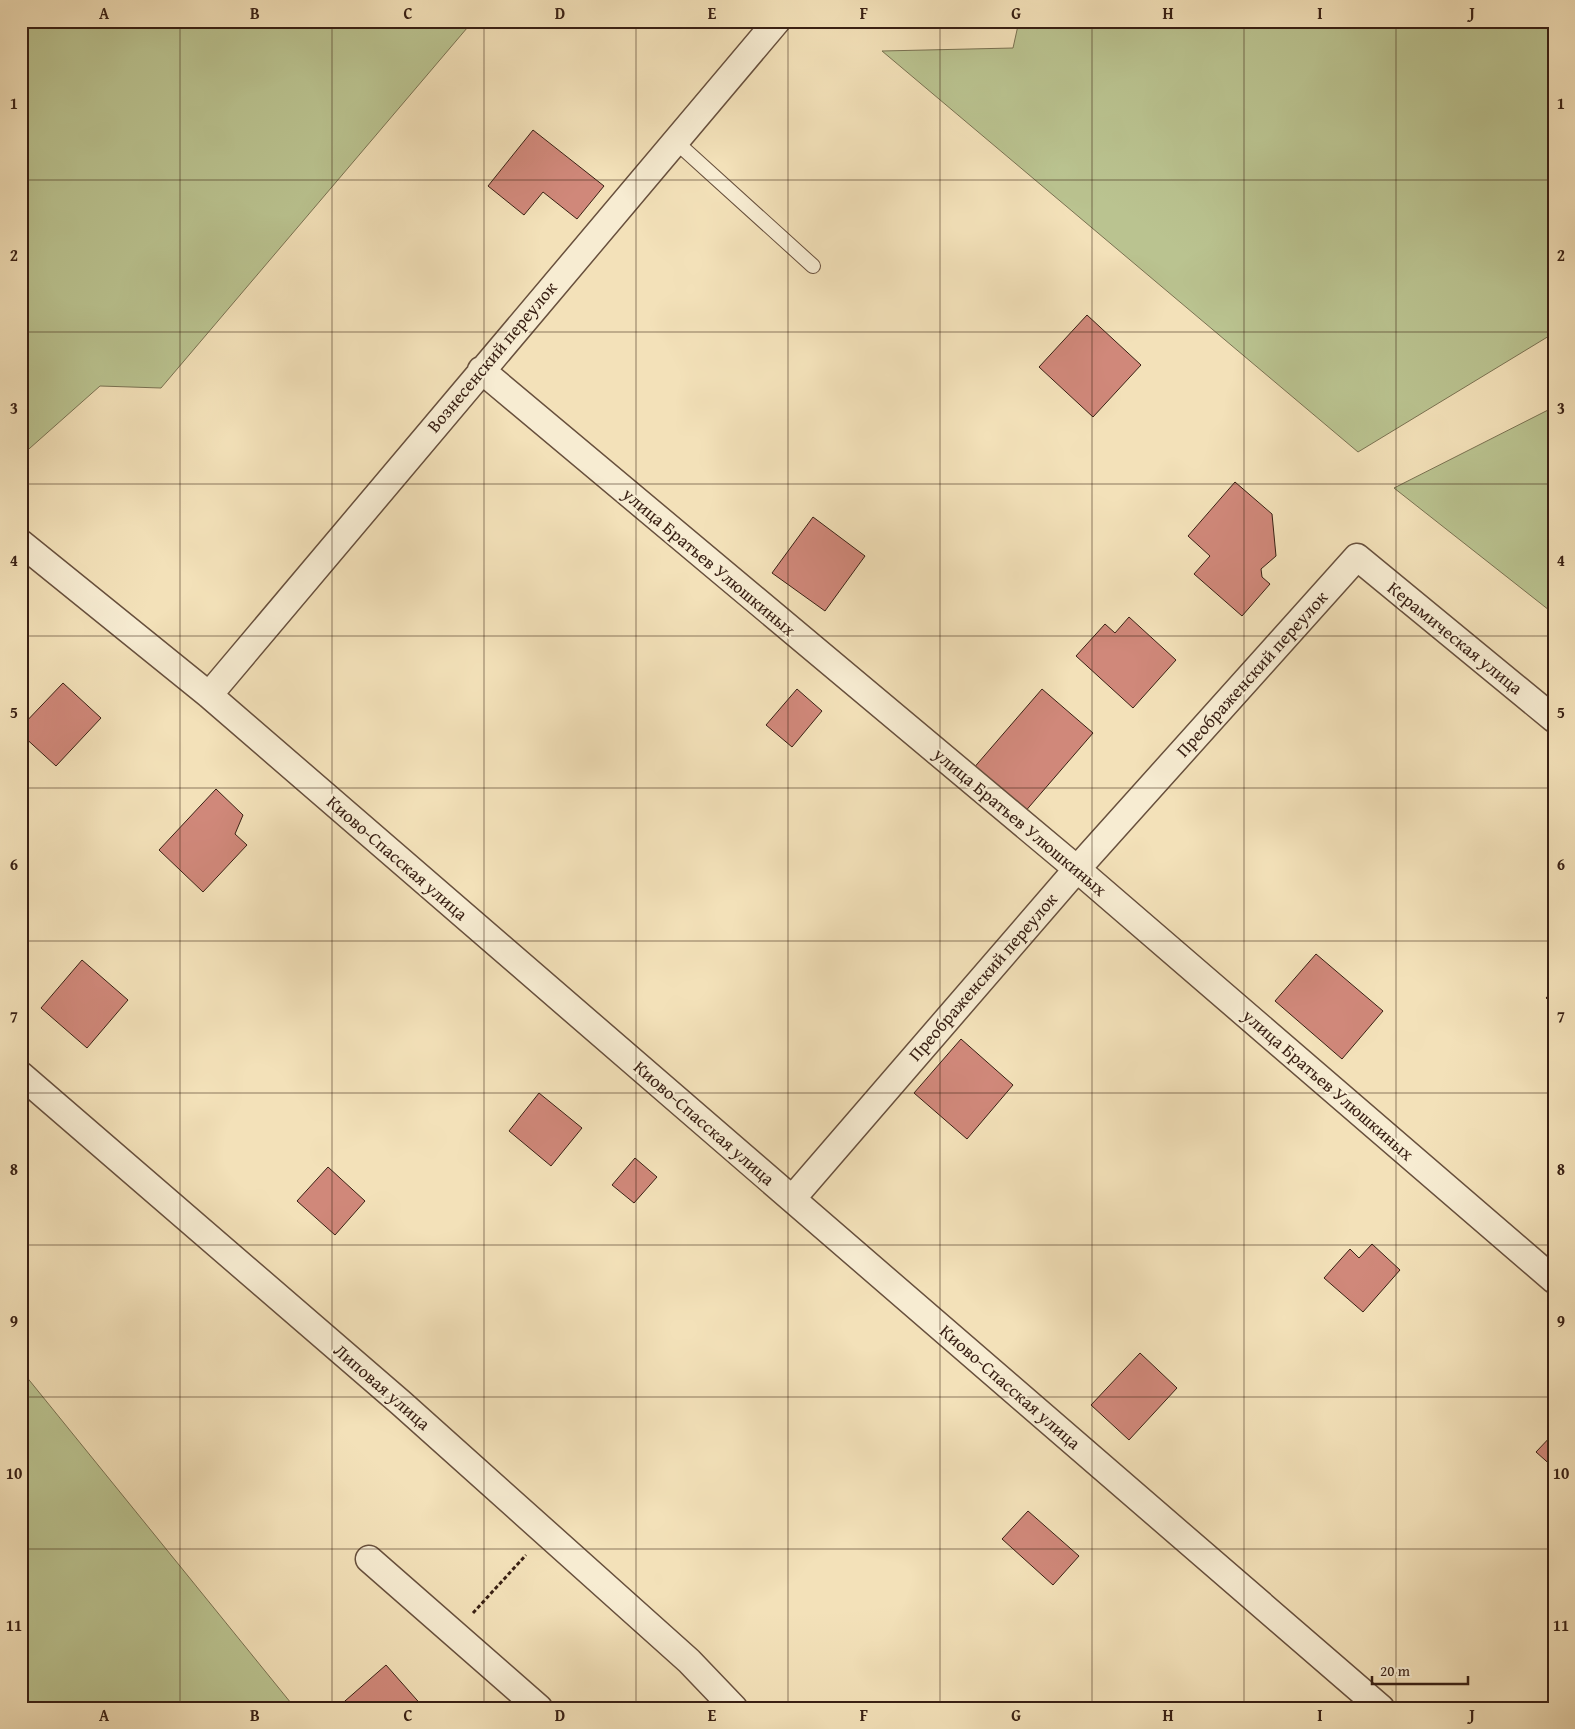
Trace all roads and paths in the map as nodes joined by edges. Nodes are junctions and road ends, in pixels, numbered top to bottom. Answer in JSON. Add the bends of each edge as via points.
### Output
{"nodes":[{"id":1,"x":776,"y":21,"type":"edge"},
{"id":2,"x":675,"y":142,"type":"junction"},
{"id":3,"x":813,"y":266,"type":"dead end"},
{"id":4,"x":481,"y":370,"type":"junction"},
{"id":5,"x":21,"y":543,"type":"edge"},
{"id":6,"x":1357,"y":556,"type":"joint"},
{"id":7,"x":209,"y":695,"type":"junction"},
{"id":8,"x":1554,"y":719,"type":"edge"},
{"id":9,"x":1077,"y":870,"type":"junction"},
{"id":10,"x":21,"y":1075,"type":"edge"},
{"id":11,"x":792,"y":1199,"type":"junction"},
{"id":12,"x":1554,"y":1280,"type":"edge"},
{"id":13,"x":546,"y":1533,"type":"junction"},
{"id":14,"x":369,"y":1559,"type":"dead end"},
{"id":15,"x":454,"y":1634,"type":"junction"},
{"id":16,"x":21,"y":1697,"type":"edge"},
{"id":17,"x":33,"y":1708,"type":"edge"},
{"id":18,"x":539,"y":1708,"type":"edge"},
{"id":19,"x":734,"y":1708,"type":"edge"},
{"id":20,"x":1382,"y":1708,"type":"edge"}],
"edges":[{"from":1,"to":2,"type":"street","name":"Вознесенский переулок"},
{"from":2,"to":3,"type":"lane"},
{"from":2,"to":4,"type":"street","name":"Вознесенский переулок"},
{"from":4,"to":7,"type":"street","name":"Вознесенский переулок"},
{"from":4,"to":9,"type":"street","name":"улица Братьев Улюшкиных"},
{"from":5,"to":7,"type":"street","name":"Киово-Спасская улица"},
{"from":6,"to":8,"type":"street","name":"Керамическая улица"},
{"from":6,"to":9,"type":"street","name":"Преображенский переулок"},
{"from":7,"to":11,"type":"street","name":"Киово-Спасская улица"},
{"from":9,"to":11,"type":"street","name":"Преображенский переулок"},
{"from":9,"to":12,"type":"street","name":"улица Братьев Улюшкиных"},
{"from":10,"to":13,"type":"street","name":"Липовая улица","via":[[401,1403]]},
{"from":11,"to":20,"type":"street","name":"Киово-Спасская улица"},
{"from":13,"to":15,"type":"path"},
{"from":13,"to":19,"type":"street","name":"Липовая улица","via":[[689,1661]]},
{"from":14,"to":15,"type":"street"},
{"from":15,"to":18,"type":"street"},
{"from":16,"to":17,"type":"path"}]}
